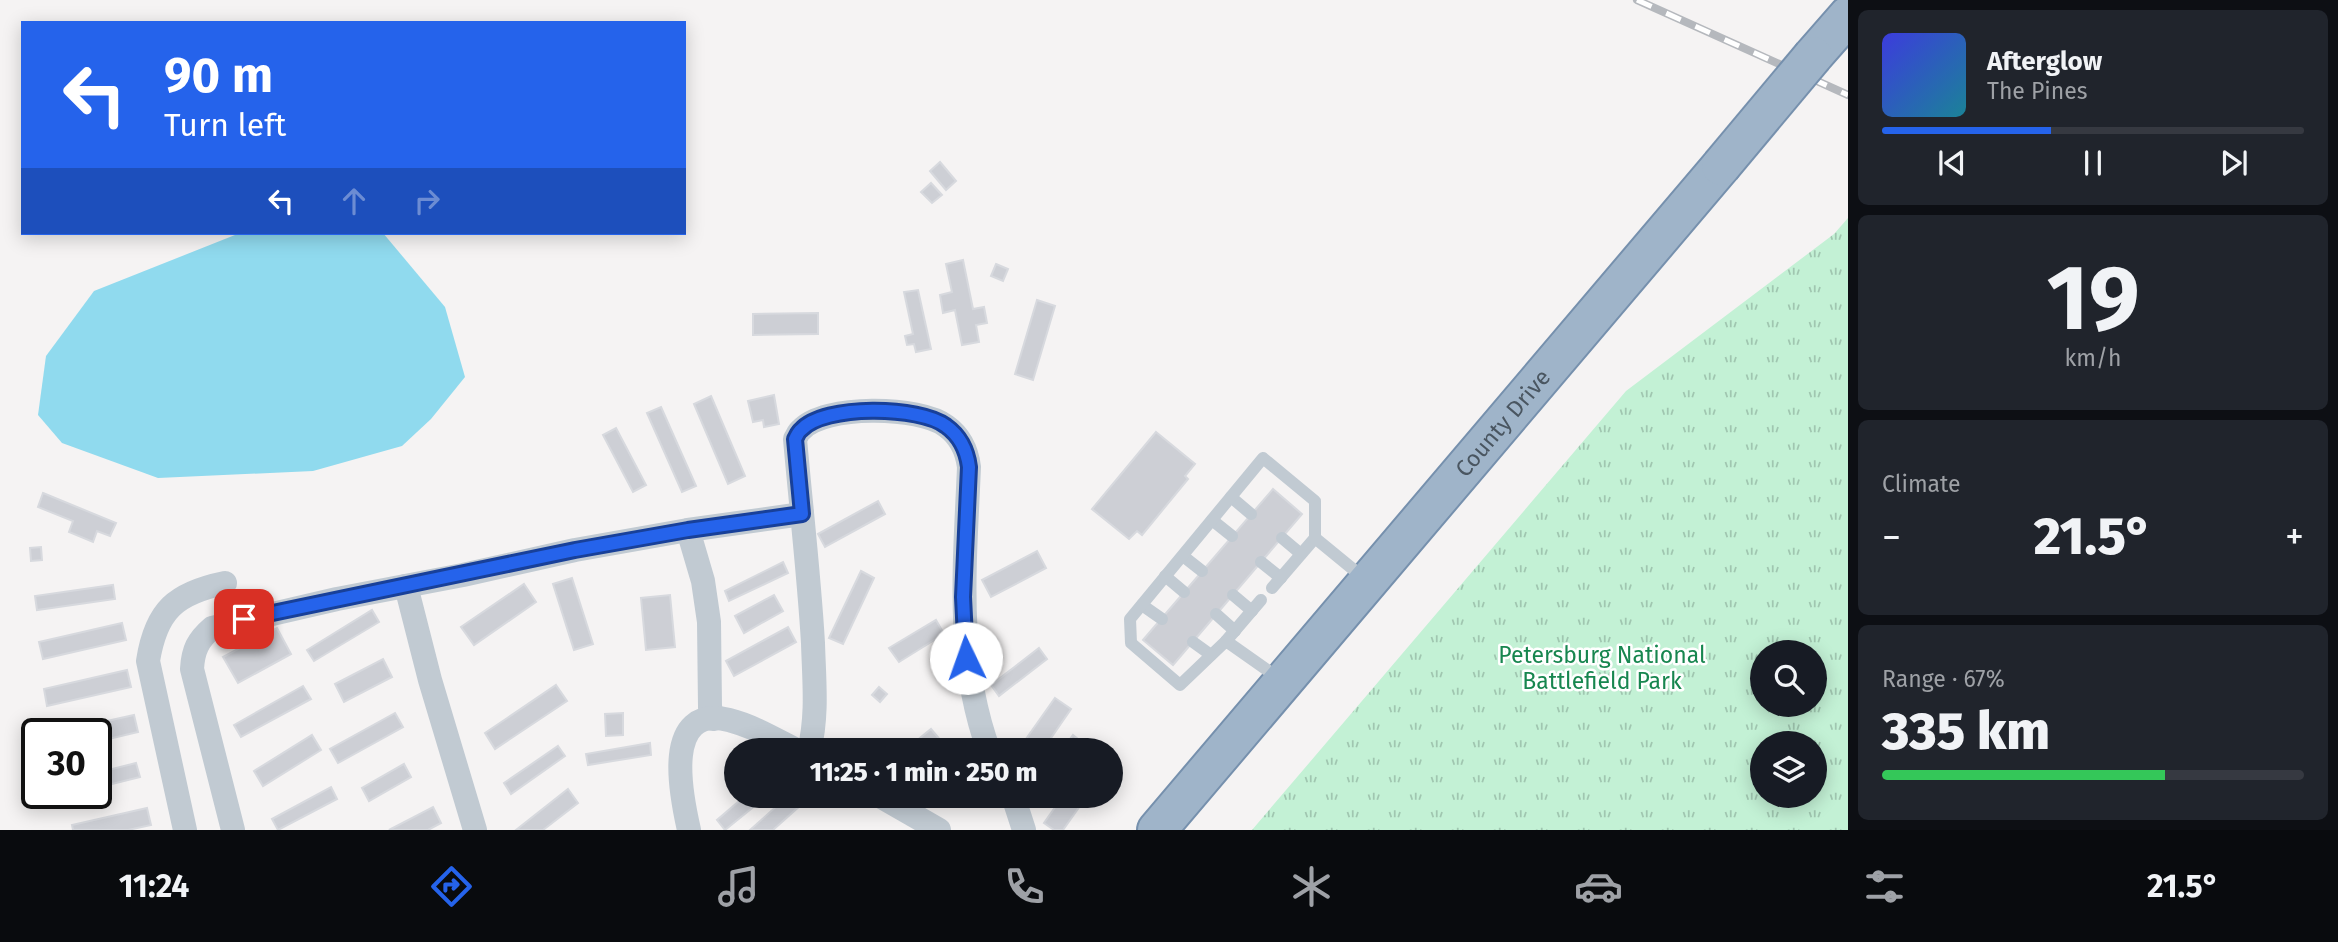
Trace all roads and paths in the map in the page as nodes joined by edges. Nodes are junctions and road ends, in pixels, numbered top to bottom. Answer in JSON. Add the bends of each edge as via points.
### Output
{"nodes":[{"id":1,"x":1848,"y":16,"type":"edge"},
{"id":2,"x":1231,"y":497,"type":"junction"},
{"id":3,"x":802,"y":514,"type":"junction"},
{"id":4,"x":1251,"y":514,"type":"dead end"},
{"id":5,"x":1212,"y":520,"type":"junction"},
{"id":6,"x":688,"y":530,"type":"junction"},
{"id":7,"x":1232,"y":536,"type":"dead end"},
{"id":8,"x":1282,"y":538,"type":"dead end"},
{"id":9,"x":1315,"y":538,"type":"junction"},
{"id":10,"x":1301,"y":554,"type":"junction"},
{"id":11,"x":1183,"y":556,"type":"junction"},
{"id":12,"x":1261,"y":562,"type":"dead end"},
{"id":13,"x":1202,"y":571,"type":"dead end"},
{"id":14,"x":1165,"y":576,"type":"junction"},
{"id":15,"x":1368,"y":582,"type":"junction"},
{"id":16,"x":225,"y":583,"type":"dead end"},
{"id":17,"x":406,"y":586,"type":"junction"},
{"id":18,"x":1184,"y":592,"type":"dead end"},
{"id":19,"x":1233,"y":595,"type":"dead end"},
{"id":20,"x":1261,"y":600,"type":"dead end"},
{"id":21,"x":1142,"y":605,"type":"junction"},
{"id":22,"x":1252,"y":611,"type":"junction"},
{"id":23,"x":1216,"y":614,"type":"dead end"},
{"id":24,"x":1162,"y":619,"type":"dead end"},
{"id":25,"x":1231,"y":636,"type":"junction"},
{"id":26,"x":1193,"y":642,"type":"dead end"},
{"id":27,"x":1211,"y":656,"type":"junction"},
{"id":28,"x":1284,"y":681,"type":"junction"},
{"id":29,"x":713,"y":719,"type":"junction"},
{"id":30,"x":772,"y":738,"type":"edge"},
{"id":31,"x":812,"y":738,"type":"edge"},
{"id":32,"x":984,"y":738,"type":"edge"},
{"id":33,"x":901,"y":808,"type":"edge"},
{"id":34,"x":1017,"y":808,"type":"edge"},
{"id":35,"x":186,"y":830,"type":"edge"},
{"id":36,"x":233,"y":830,"type":"edge"},
{"id":37,"x":475,"y":830,"type":"edge"},
{"id":38,"x":689,"y":830,"type":"edge"},
{"id":39,"x":939,"y":830,"type":"edge"},
{"id":40,"x":1024,"y":830,"type":"edge"},
{"id":41,"x":1157,"y":830,"type":"edge"}],
"edges":[{"from":1,"to":15,"type":"highway","name":"County Drive","bridge":true},
{"from":2,"to":4,"type":"lane"},
{"from":2,"to":5,"type":"lane"},
{"from":2,"to":9,"type":"lane","via":[[1263,458],[1315,501]]},
{"from":3,"to":6,"type":"street"},
{"from":3,"to":31,"type":"street","via":[[816,706]]},
{"from":3,"to":32,"type":"street","via":[[795,439],[801,428],[840,414],[906,412],[936,420],[960,439],[969,467],[963,597],[966,658]]},
{"from":5,"to":7,"type":"lane"},
{"from":5,"to":11,"type":"lane"},
{"from":6,"to":17,"type":"street"},
{"from":6,"to":29,"type":"street","via":[[709,622]]},
{"from":8,"to":10,"type":"lane"},
{"from":9,"to":10,"type":"lane"},
{"from":9,"to":15,"type":"lane"},
{"from":10,"to":12,"type":"lane","via":[[1276,583]]},
{"from":11,"to":13,"type":"lane"},
{"from":11,"to":14,"type":"lane"},
{"from":14,"to":18,"type":"lane"},
{"from":14,"to":21,"type":"lane"},
{"from":15,"to":28,"type":"highway","name":"County Drive"},
{"from":16,"to":35,"type":"street","via":[[197,589],[177,601],[162,618],[148,661]]},
{"from":17,"to":36,"type":"street","via":[[221,624],[200,638],[192,669]]},
{"from":17,"to":37,"type":"street"},
{"from":19,"to":22,"type":"lane"},
{"from":20,"to":22,"type":"lane"},
{"from":21,"to":24,"type":"lane"},
{"from":21,"to":27,"type":"lane","via":[[1129,620],[1131,643],[1180,685]]},
{"from":22,"to":25,"type":"lane"},
{"from":23,"to":25,"type":"lane"},
{"from":25,"to":27,"type":"lane"},
{"from":25,"to":28,"type":"lane"},
{"from":26,"to":27,"type":"lane"},
{"from":28,"to":41,"type":"highway","name":"County Drive"},
{"from":29,"to":30,"type":"street","via":[[728,719]]},
{"from":29,"to":38,"type":"street","via":[[687,733],[680,751]]},
{"from":33,"to":39,"type":"street"},
{"from":34,"to":40,"type":"street"}]}
